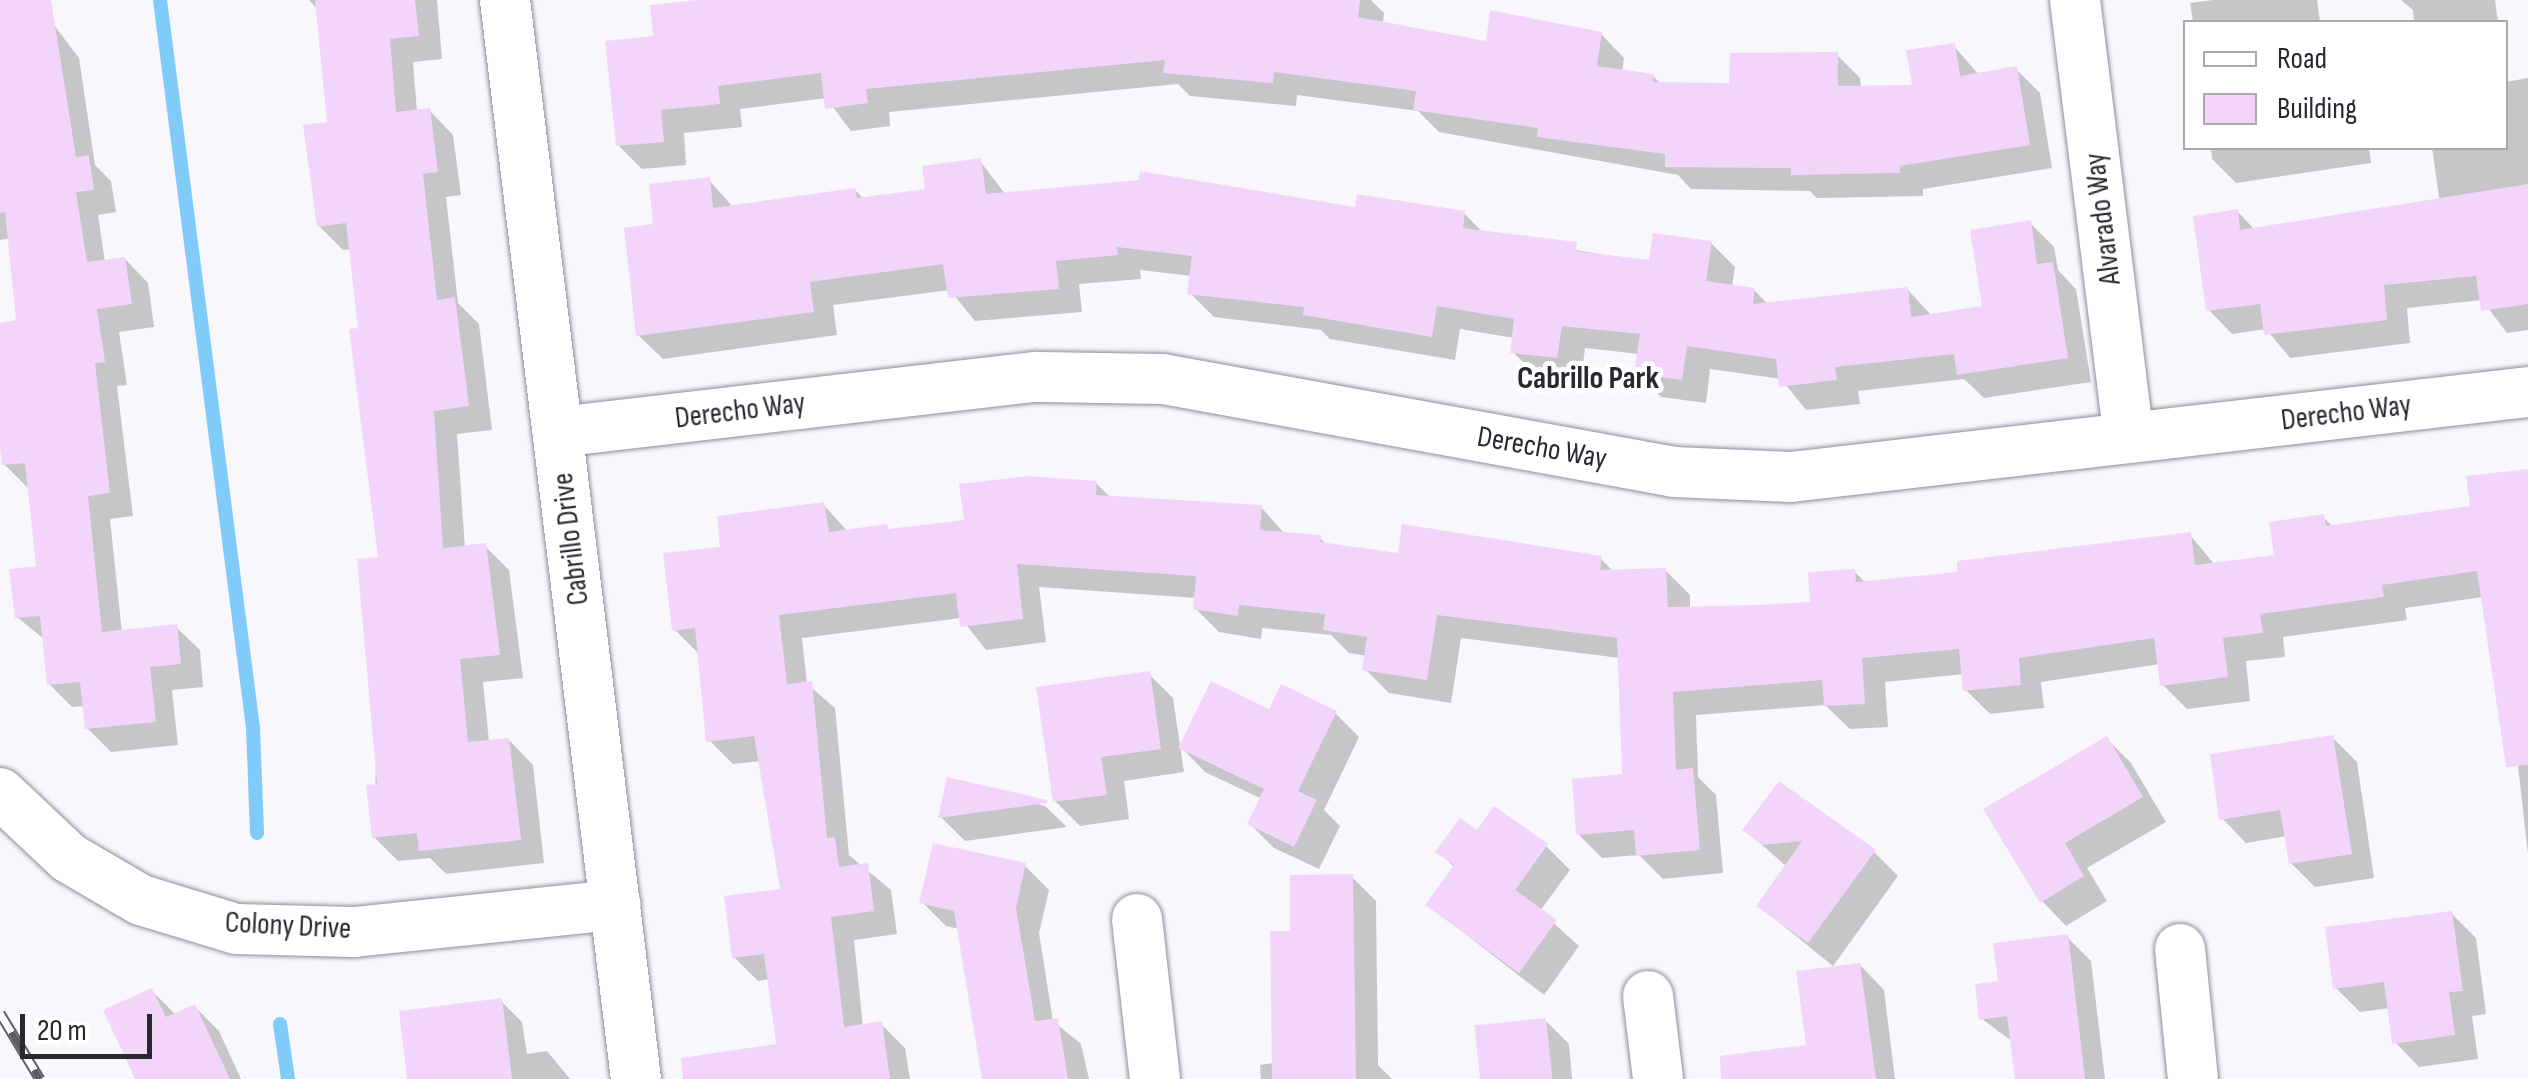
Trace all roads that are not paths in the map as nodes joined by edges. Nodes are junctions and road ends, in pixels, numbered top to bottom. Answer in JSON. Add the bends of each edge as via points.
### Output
{"nodes":[{"id":1,"x":504,"y":0,"type":"edge"},
{"id":2,"x":2075,"y":0,"type":"edge"},
{"id":3,"x":2528,"y":392,"type":"edge"},
{"id":4,"x":558,"y":432,"type":"junction"},
{"id":5,"x":2129,"y":438,"type":"junction"},
{"id":6,"x":0,"y":794,"type":"edge"},
{"id":7,"x":616,"y":905,"type":"junction"},
{"id":8,"x":1136,"y":919,"type":"dead end"},
{"id":9,"x":2180,"y":949,"type":"dead end"},
{"id":10,"x":1648,"y":996,"type":"dead end"},
{"id":11,"x":636,"y":1079,"type":"edge"},
{"id":12,"x":1155,"y":1079,"type":"edge"},
{"id":13,"x":1658,"y":1079,"type":"edge"},
{"id":14,"x":2193,"y":1079,"type":"edge"}],
"edges":[{"from":1,"to":4,"type":"street","name":"Cabrillo Drive"},
{"from":2,"to":5,"type":"street","name":"Alvarado Way"},
{"from":3,"to":5,"type":"street","name":"Derecho Way"},
{"from":4,"to":5,"type":"street","name":"Derecho Way","via":[[1036,377],[1164,379],[1674,472],[1791,477]]},
{"from":4,"to":7,"type":"street","name":"Cabrillo Drive"},
{"from":6,"to":7,"type":"street","name":"Colony Drive","via":[[69,858],[141,900],[236,929],[354,932]]},
{"from":7,"to":11,"type":"street","name":"Cabrillo Drive"},
{"from":8,"to":12,"type":"street"},
{"from":9,"to":14,"type":"street"},
{"from":10,"to":13,"type":"street"}]}
